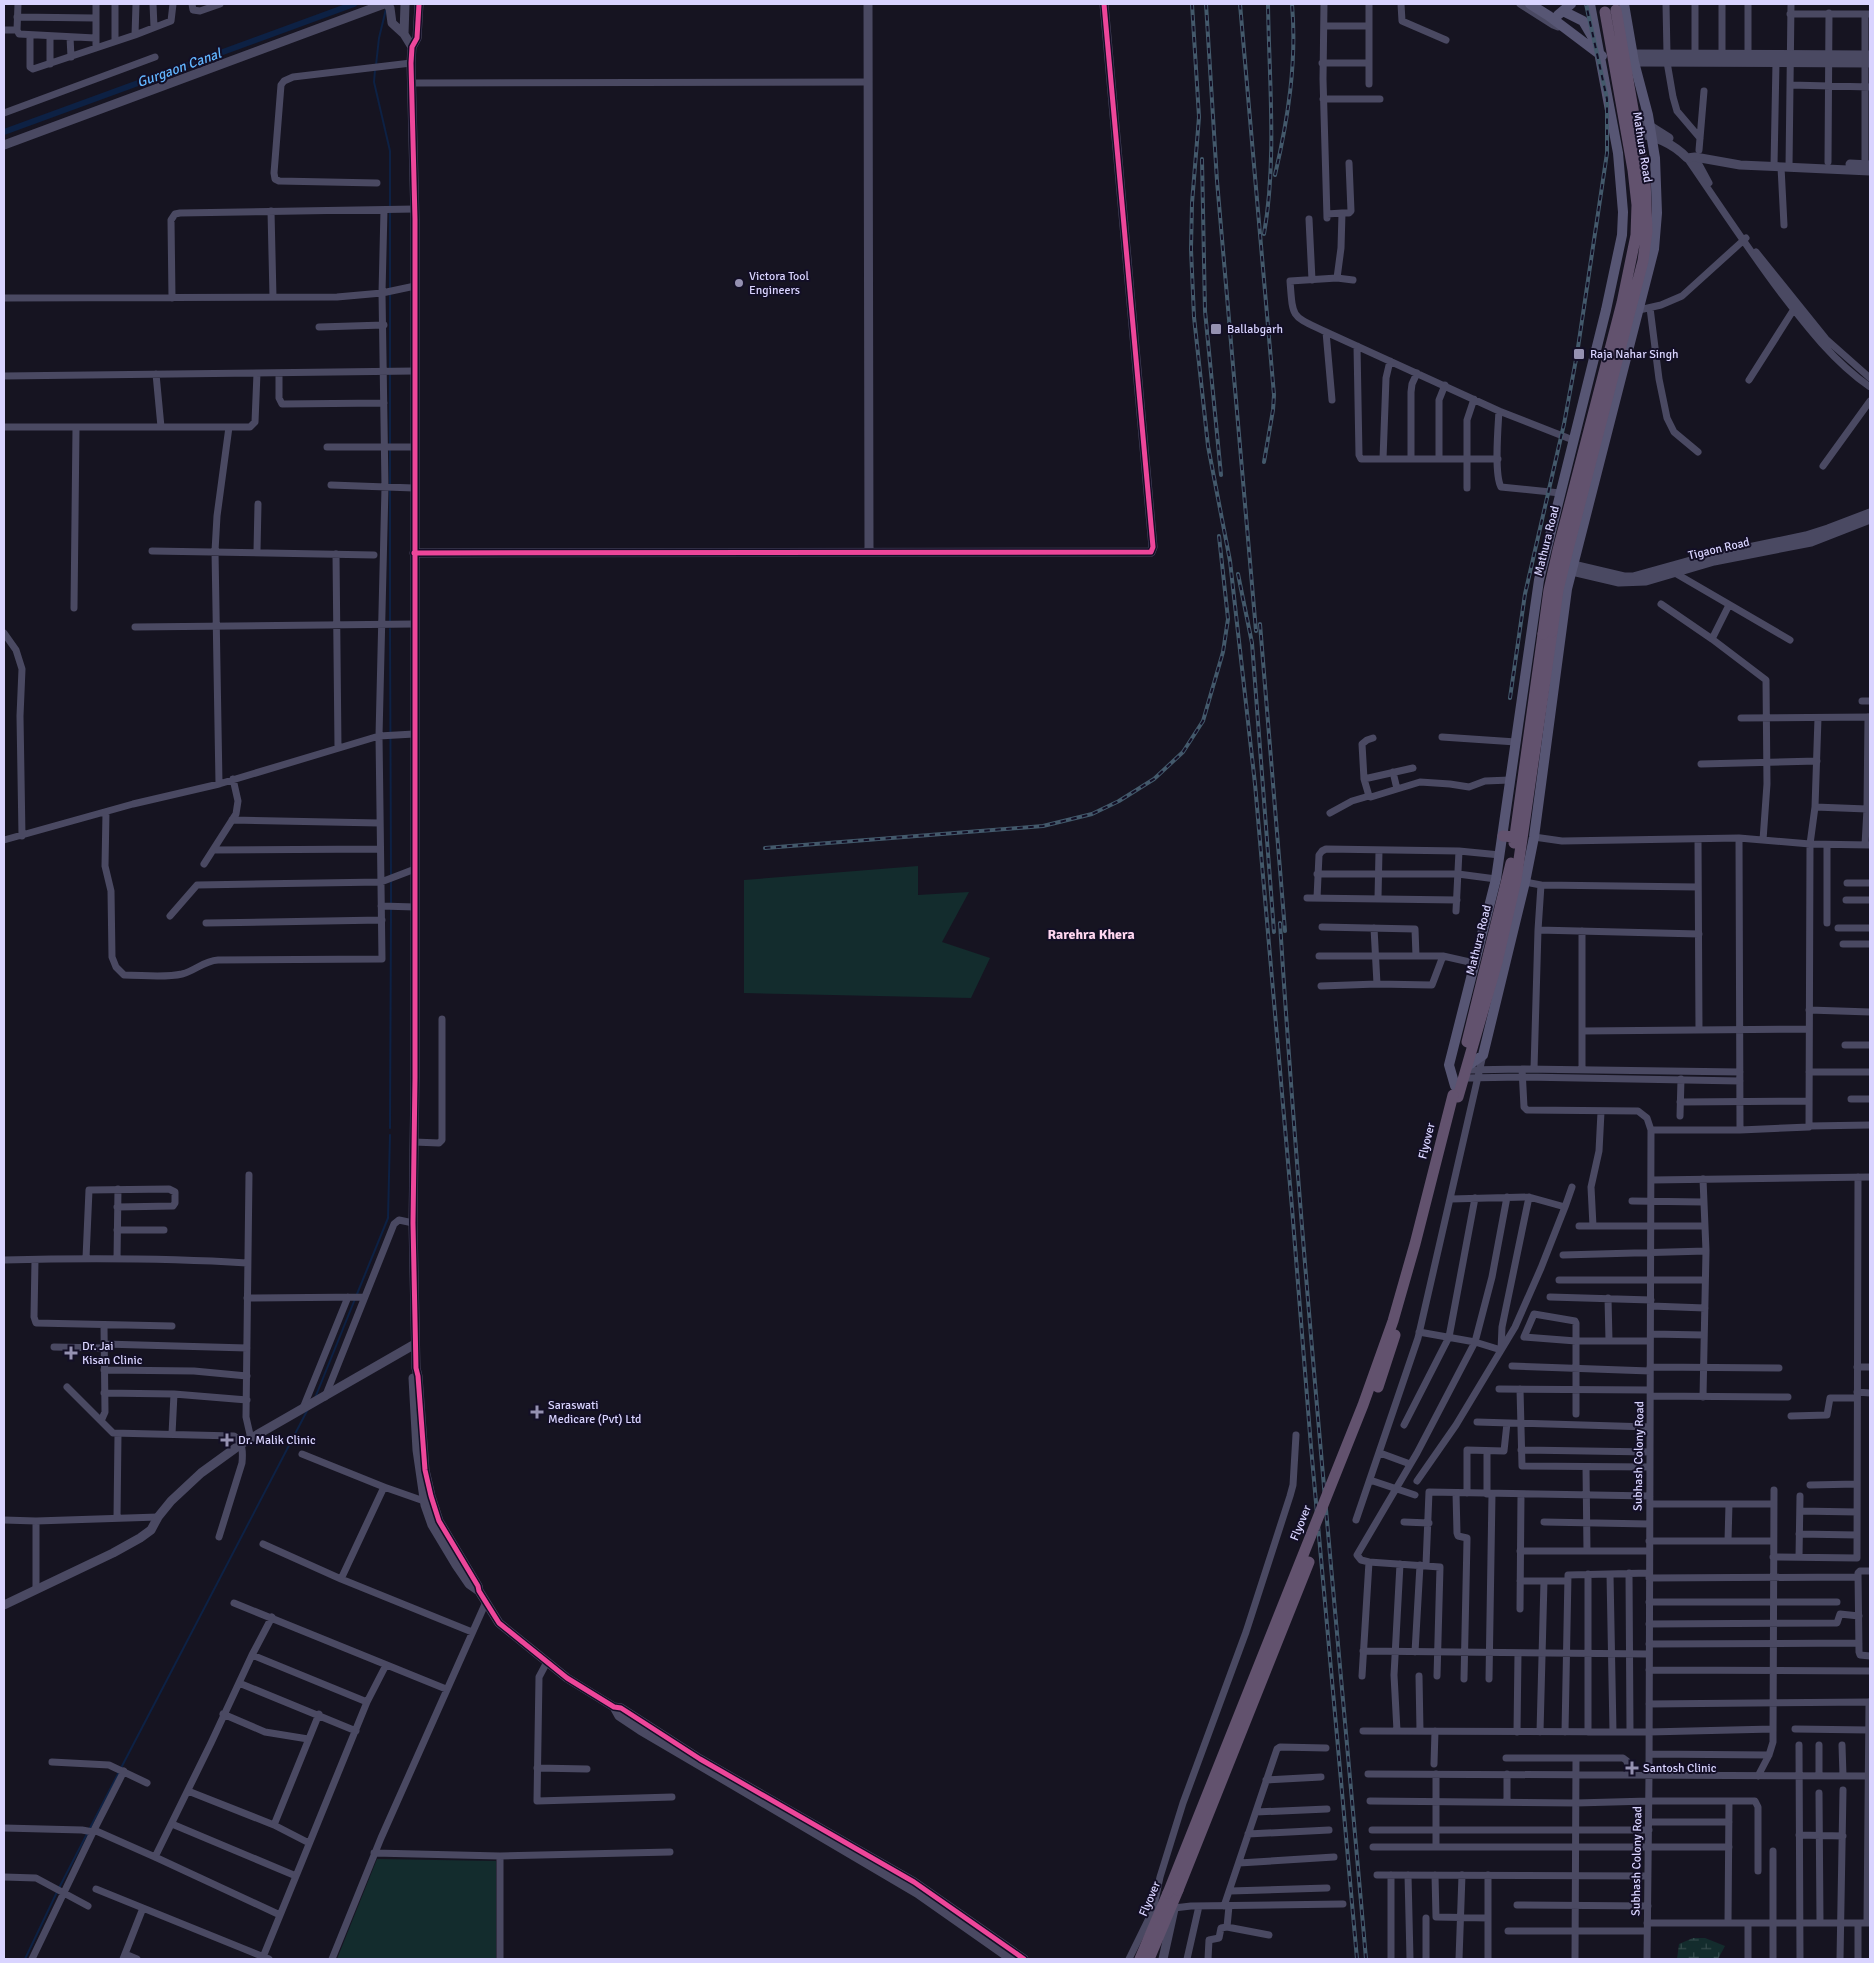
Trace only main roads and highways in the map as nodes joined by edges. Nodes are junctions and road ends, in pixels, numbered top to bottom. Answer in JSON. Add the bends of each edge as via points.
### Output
{"nodes":[{"id":1,"x":1530,"y":4,"type":"edge"},
{"id":2,"x":1590,"y":4,"type":"edge"},
{"id":3,"x":1567,"y":7,"type":"edge"},
{"id":4,"x":1613,"y":7,"type":"edge"},
{"id":5,"x":1552,"y":17,"type":"junction"},
{"id":6,"x":1628,"y":24,"type":"junction"},
{"id":7,"x":1594,"y":28,"type":"junction"},
{"id":8,"x":1596,"y":50,"type":"junction"},
{"id":9,"x":1634,"y":58,"type":"junction"},
{"id":10,"x":1640,"y":86,"type":"junction"},
{"id":11,"x":1606,"y":92,"type":"junction"},
{"id":12,"x":1502,"y":836,"type":"junction"},
{"id":13,"x":1534,"y":837,"type":"junction"},
{"id":14,"x":1519,"y":839,"type":"junction"},
{"id":15,"x":1517,"y":897,"type":"junction"},
{"id":16,"x":1467,"y":1071,"type":"junction"},
{"id":17,"x":1455,"y":1093,"type":"junction"},
{"id":18,"x":1174,"y":1898,"type":"junction"},
{"id":19,"x":1140,"y":1959,"type":"edge"},
{"id":20,"x":1149,"y":1959,"type":"edge"}],
"edges":[{"from":1,"to":5,"type":"main road"},
{"from":2,"to":7,"type":"main road"},
{"from":3,"to":5,"type":"main road"},
{"from":3,"to":8,"type":"main road","via":[[1590,31]]},
{"from":4,"to":6,"type":"main road"},
{"from":4,"to":14,"type":"highway","name":"Mathura Road","bridge":true,"via":[[1637,205],[1636,235],[1622,303],[1549,590],[1548,633]]},
{"from":5,"to":8,"type":"main road"},
{"from":6,"to":7,"type":"main road","via":[[1611,30]]},
{"from":6,"to":9,"type":"main road"},
{"from":7,"to":8,"type":"main road"},
{"from":8,"to":9,"type":"main road","via":[[1606,57]]},
{"from":8,"to":11,"type":"main road"},
{"from":9,"to":10,"type":"main road"},
{"from":10,"to":11,"type":"main road","via":[[1614,88]]},
{"from":10,"to":13,"type":"main road","via":[[1655,158],[1657,213],[1654,249],[1644,309],[1567,589]]},
{"from":11,"to":12,"type":"main road","via":[[1618,153],[1623,212],[1620,248],[1538,580]]},
{"from":12,"to":14,"type":"highway"},
{"from":12,"to":17,"type":"main road","via":[[1496,878],[1449,1065]]},
{"from":13,"to":14,"type":"highway"},
{"from":13,"to":15,"type":"main road","via":[[1525,882]]},
{"from":14,"to":15,"type":"highway","name":"Mathura Road"},
{"from":14,"to":17,"type":"highway","name":"Mathura Road"},
{"from":15,"to":16,"type":"highway","name":"Mathura Road"},
{"from":15,"to":16,"type":"main road","via":[[1483,1055]]},
{"from":16,"to":17,"type":"highway","name":"Flyover"},
{"from":17,"to":18,"type":"highway","name":"Flyover","bridge":true,"via":[[1390,1353]]},
{"from":18,"to":19,"type":"highway","name":"Flyover"},
{"from":18,"to":20,"type":"highway"}]}
